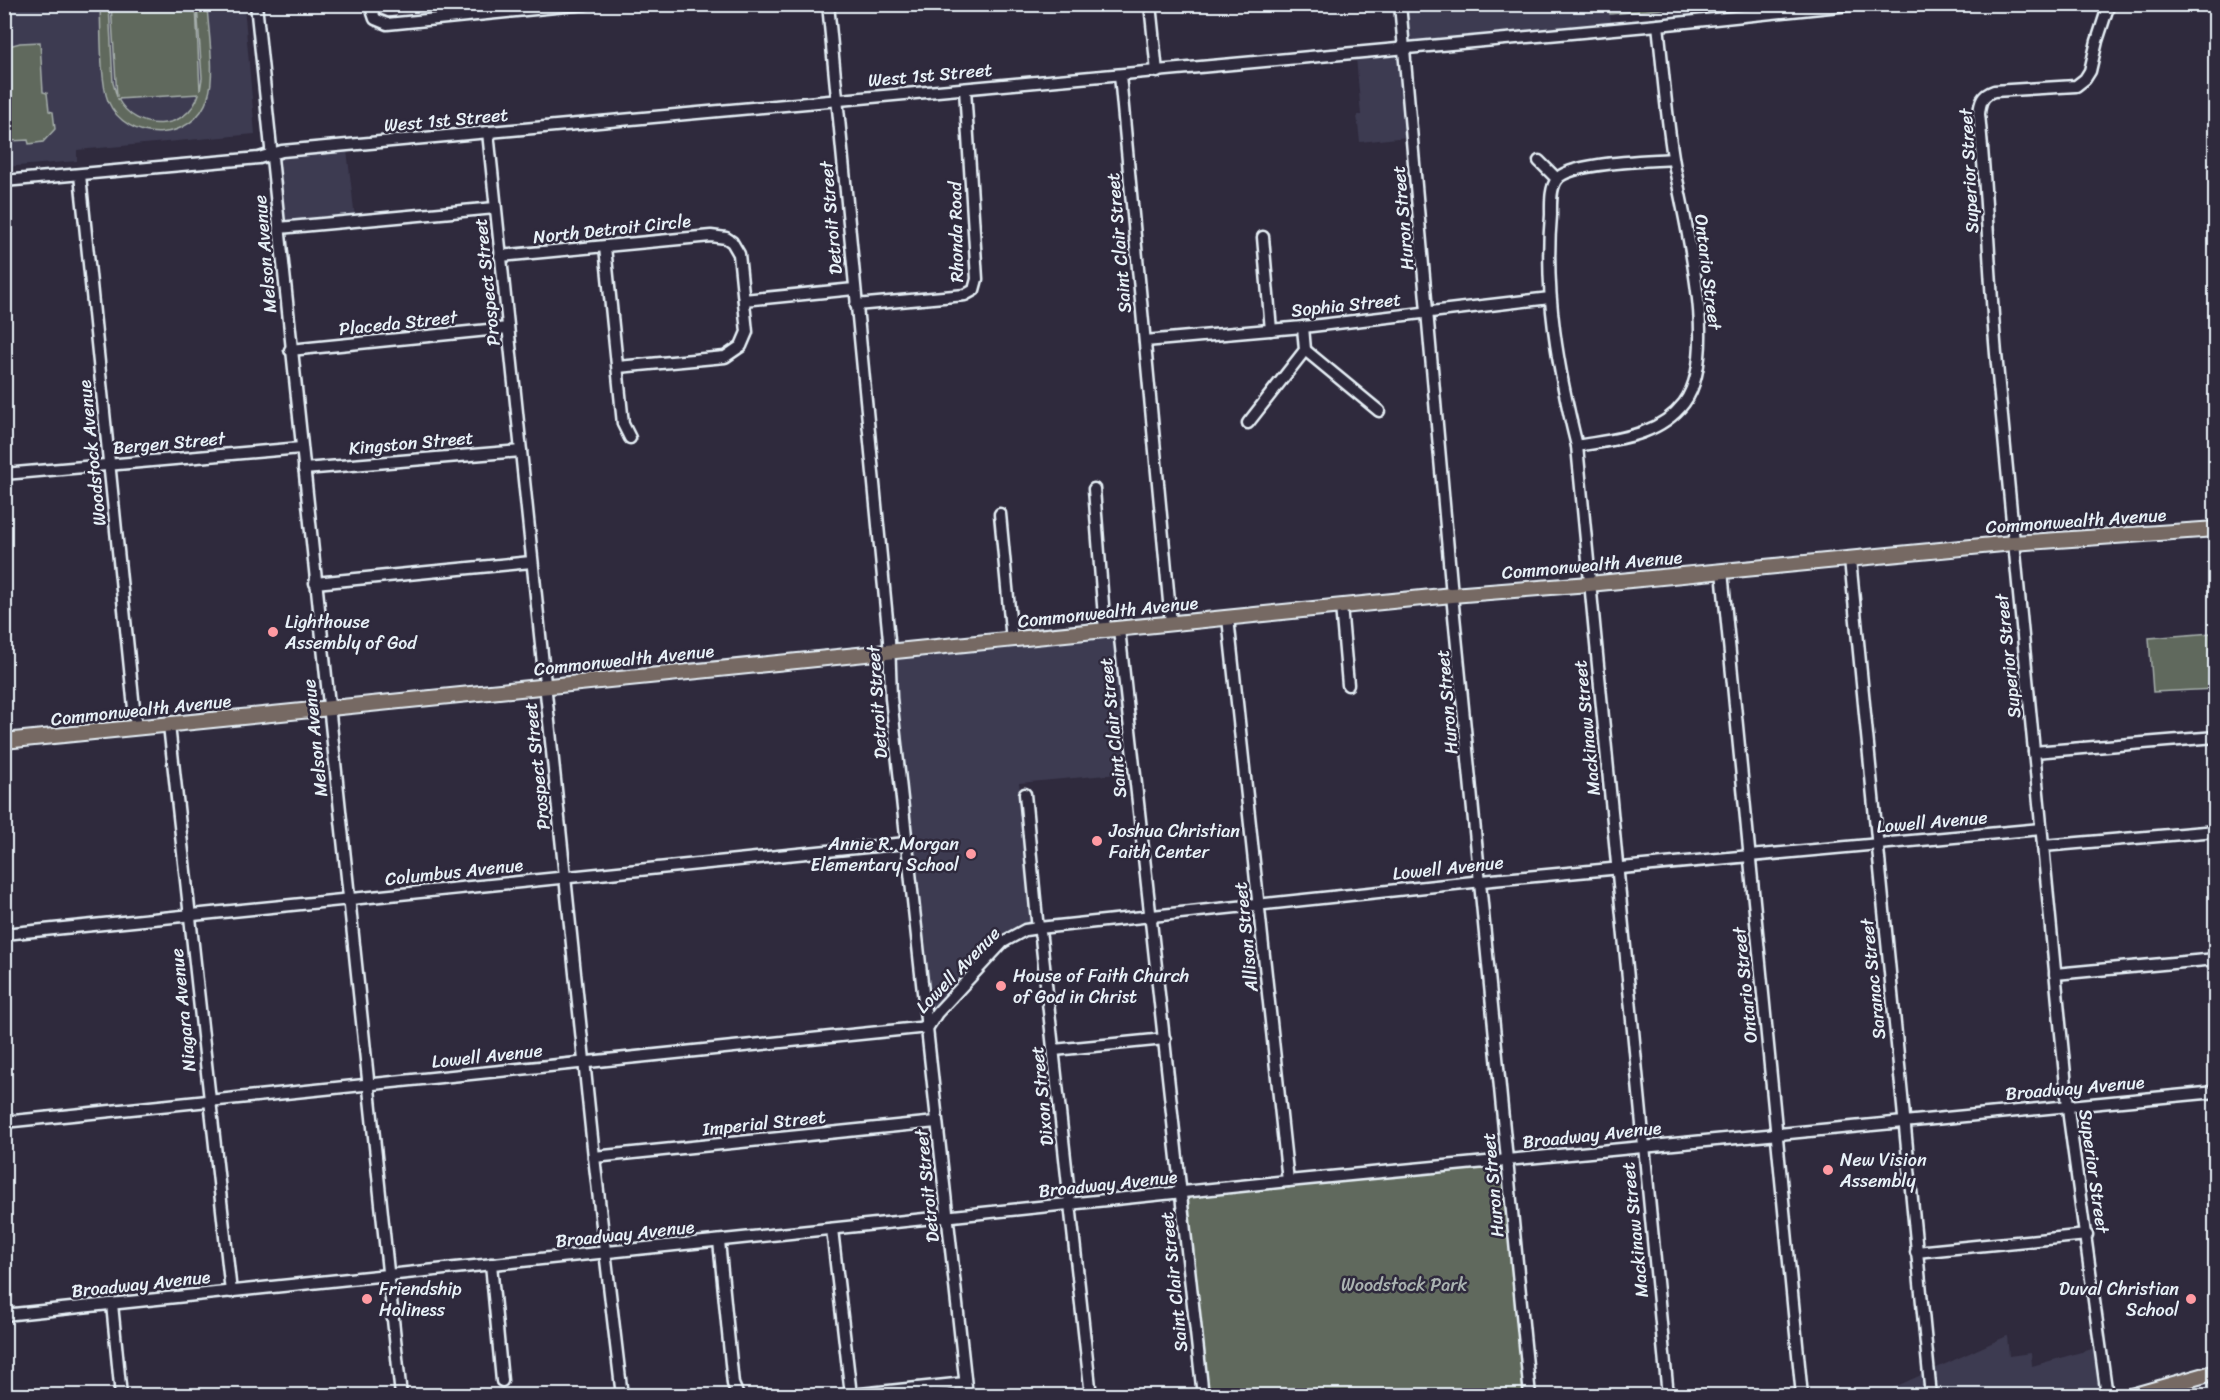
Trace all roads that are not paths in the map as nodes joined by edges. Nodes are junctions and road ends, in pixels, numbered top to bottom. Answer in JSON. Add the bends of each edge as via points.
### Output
{"nodes":[{"id":1,"x":256,"y":4,"type":"edge"},
{"id":2,"x":369,"y":4,"type":"edge"},
{"id":3,"x":586,"y":4,"type":"edge"},
{"id":4,"x":828,"y":4,"type":"edge"},
{"id":5,"x":1150,"y":4,"type":"edge"},
{"id":6,"x":1400,"y":4,"type":"edge"},
{"id":7,"x":1859,"y":4,"type":"edge"},
{"id":8,"x":2109,"y":4,"type":"edge"},
{"id":9,"x":1658,"y":25,"type":"junction"},
{"id":10,"x":1404,"y":48,"type":"junction"},
{"id":11,"x":1157,"y":72,"type":"junction"},
{"id":12,"x":1120,"y":75,"type":"junction"},
{"id":13,"x":965,"y":89,"type":"junction"},
{"id":14,"x":837,"y":99,"type":"junction"},
{"id":15,"x":488,"y":132,"type":"junction"},
{"id":16,"x":271,"y":154,"type":"junction"},
{"id":17,"x":1673,"y":159,"type":"junction"},
{"id":18,"x":1539,"y":161,"type":"dead end"},
{"id":19,"x":80,"y":175,"type":"junction"},
{"id":20,"x":1557,"y":179,"type":"junction"},
{"id":21,"x":4,"y":181,"type":"edge"},
{"id":22,"x":495,"y":208,"type":"junction"},
{"id":23,"x":279,"y":228,"type":"junction"},
{"id":24,"x":1263,"y":237,"type":"dead end"},
{"id":25,"x":605,"y":247,"type":"junction"},
{"id":26,"x":500,"y":256,"type":"junction"},
{"id":27,"x":854,"y":289,"type":"junction"},
{"id":28,"x":1550,"y":298,"type":"junction"},
{"id":29,"x":744,"y":300,"type":"junction"},
{"id":30,"x":856,"y":306,"type":"junction"},
{"id":31,"x":1428,"y":313,"type":"junction"},
{"id":32,"x":1303,"y":327,"type":"junction"},
{"id":33,"x":508,"y":328,"type":"junction"},
{"id":34,"x":1271,"y":330,"type":"junction"},
{"id":35,"x":1145,"y":341,"type":"junction"},
{"id":36,"x":290,"y":350,"type":"junction"},
{"id":37,"x":1305,"y":350,"type":"junction"},
{"id":38,"x":618,"y":367,"type":"junction"},
{"id":39,"x":1379,"y":411,"type":"dead end"},
{"id":40,"x":1248,"y":423,"type":"dead end"},
{"id":41,"x":630,"y":438,"type":"dead end"},
{"id":42,"x":1577,"y":446,"type":"junction"},
{"id":43,"x":301,"y":448,"type":"junction"},
{"id":44,"x":521,"y":450,"type":"junction"},
{"id":45,"x":109,"y":464,"type":"junction"},
{"id":46,"x":304,"y":469,"type":"junction"},
{"id":47,"x":4,"y":474,"type":"edge"},
{"id":48,"x":1094,"y":489,"type":"dead end"},
{"id":49,"x":1000,"y":514,"type":"dead end"},
{"id":50,"x":2216,"y":529,"type":"edge"},
{"id":51,"x":2013,"y":543,"type":"junction"},
{"id":52,"x":1850,"y":559,"type":"junction"},
{"id":53,"x":531,"y":562,"type":"junction"},
{"id":54,"x":1722,"y":571,"type":"junction"},
{"id":55,"x":315,"y":583,"type":"junction"},
{"id":56,"x":1589,"y":584,"type":"junction"},
{"id":57,"x":1452,"y":595,"type":"junction"},
{"id":58,"x":1341,"y":606,"type":"junction"},
{"id":59,"x":1228,"y":618,"type":"junction"},
{"id":60,"x":1171,"y":623,"type":"junction"},
{"id":61,"x":1112,"y":630,"type":"junction"},
{"id":62,"x":1012,"y":640,"type":"junction"},
{"id":63,"x":888,"y":652,"type":"junction"},
{"id":64,"x":1348,"y":685,"type":"dead end"},
{"id":65,"x":545,"y":687,"type":"junction"},
{"id":66,"x":328,"y":708,"type":"junction"},
{"id":67,"x":169,"y":725,"type":"junction"},
{"id":68,"x":136,"y":728,"type":"junction"},
{"id":69,"x":2216,"y":737,"type":"edge"},
{"id":70,"x":4,"y":741,"type":"edge"},
{"id":71,"x":2034,"y":752,"type":"junction"},
{"id":72,"x":1025,"y":794,"type":"dead end"},
{"id":73,"x":2041,"y":829,"type":"junction"},
{"id":74,"x":2216,"y":831,"type":"edge"},
{"id":75,"x":906,"y":843,"type":"junction"},
{"id":76,"x":1877,"y":843,"type":"junction"},
{"id":77,"x":2043,"y":846,"type":"junction"},
{"id":78,"x":1749,"y":855,"type":"junction"},
{"id":79,"x":1617,"y":867,"type":"junction"},
{"id":80,"x":566,"y":877,"type":"junction"},
{"id":81,"x":1480,"y":881,"type":"junction"},
{"id":82,"x":349,"y":899,"type":"junction"},
{"id":83,"x":1259,"y":903,"type":"junction"},
{"id":84,"x":190,"y":915,"type":"junction"},
{"id":85,"x":1150,"y":915,"type":"junction"},
{"id":86,"x":1039,"y":928,"type":"junction"},
{"id":87,"x":4,"y":934,"type":"edge"},
{"id":88,"x":2216,"y":959,"type":"edge"},
{"id":89,"x":2055,"y":974,"type":"junction"},
{"id":90,"x":928,"y":1027,"type":"junction"},
{"id":91,"x":1165,"y":1039,"type":"junction"},
{"id":92,"x":1054,"y":1050,"type":"junction"},
{"id":93,"x":585,"y":1062,"type":"junction"},
{"id":94,"x":368,"y":1084,"type":"junction"},
{"id":95,"x":2216,"y":1092,"type":"edge"},
{"id":96,"x":209,"y":1101,"type":"junction"},
{"id":97,"x":2068,"y":1105,"type":"junction"},
{"id":98,"x":1904,"y":1121,"type":"junction"},
{"id":99,"x":4,"y":1122,"type":"edge"},
{"id":100,"x":936,"y":1122,"type":"junction"},
{"id":101,"x":1776,"y":1133,"type":"junction"},
{"id":102,"x":1644,"y":1146,"type":"junction"},
{"id":103,"x":594,"y":1157,"type":"junction"},
{"id":104,"x":1507,"y":1160,"type":"junction"},
{"id":105,"x":1288,"y":1181,"type":"junction"},
{"id":106,"x":1181,"y":1193,"type":"junction"},
{"id":107,"x":1069,"y":1205,"type":"junction"},
{"id":108,"x":947,"y":1216,"type":"junction"},
{"id":109,"x":832,"y":1229,"type":"junction"},
{"id":110,"x":2086,"y":1235,"type":"junction"},
{"id":111,"x":718,"y":1241,"type":"junction"},
{"id":112,"x":605,"y":1252,"type":"junction"},
{"id":113,"x":1916,"y":1252,"type":"junction"},
{"id":114,"x":491,"y":1264,"type":"junction"},
{"id":115,"x":388,"y":1275,"type":"junction"},
{"id":116,"x":231,"y":1292,"type":"junction"},
{"id":117,"x":112,"y":1304,"type":"junction"},
{"id":118,"x":4,"y":1315,"type":"edge"},
{"id":119,"x":2216,"y":1371,"type":"edge"},
{"id":120,"x":502,"y":1381,"type":"dead end"},
{"id":121,"x":965,"y":1383,"type":"junction"},
{"id":122,"x":121,"y":1395,"type":"edge"},
{"id":123,"x":401,"y":1395,"type":"edge"},
{"id":124,"x":622,"y":1395,"type":"edge"},
{"id":125,"x":738,"y":1395,"type":"edge"},
{"id":126,"x":846,"y":1395,"type":"edge"},
{"id":127,"x":966,"y":1395,"type":"edge"},
{"id":128,"x":1091,"y":1395,"type":"edge"},
{"id":129,"x":1203,"y":1395,"type":"edge"},
{"id":130,"x":1530,"y":1395,"type":"edge"},
{"id":131,"x":1668,"y":1395,"type":"edge"},
{"id":132,"x":1802,"y":1395,"type":"edge"},
{"id":133,"x":1931,"y":1395,"type":"edge"},
{"id":134,"x":2107,"y":1395,"type":"edge"},
{"id":135,"x":2131,"y":1395,"type":"edge"}],
"edges":[{"from":1,"to":16,"type":"street","name":"Melson Avenue"},
{"from":2,"to":3,"type":"street","via":[[375,19],[387,24]]},
{"from":4,"to":14,"type":"street","name":"Detroit Street"},
{"from":5,"to":11,"type":"street"},
{"from":6,"to":10,"type":"street","name":"Huron Street"},
{"from":7,"to":9,"type":"street","name":"West 1st Street"},
{"from":8,"to":51,"type":"street","name":"Superior Street","via":[[2090,71],[2082,83],[1994,91],[1980,103],[1990,287]]},
{"from":9,"to":10,"type":"street","name":"West 1st Street"},
{"from":9,"to":17,"type":"street","name":"Ontario Street"},
{"from":10,"to":11,"type":"street","name":"West 1st Street"},
{"from":10,"to":31,"type":"street","name":"Huron Street"},
{"from":11,"to":12,"type":"street","name":"West 1st Street"},
{"from":12,"to":13,"type":"street","name":"West 1st Street"},
{"from":12,"to":35,"type":"street","name":"Saint Clair Street"},
{"from":13,"to":14,"type":"street","name":"West 1st Street"},
{"from":13,"to":30,"type":"street","name":"Rhonda Road","via":[[977,279],[974,290],[965,295]]},
{"from":14,"to":15,"type":"street","name":"West 1st Street"},
{"from":14,"to":27,"type":"street","name":"Detroit Street"},
{"from":15,"to":16,"type":"street","name":"West 1st Street"},
{"from":15,"to":22,"type":"street","name":"Prospect Street"},
{"from":16,"to":19,"type":"street","name":"West 1st Street"},
{"from":16,"to":23,"type":"street","name":"Melson Avenue"},
{"from":17,"to":20,"type":"street","via":[[1596,166],[1568,171]]},
{"from":17,"to":42,"type":"street","name":"Ontario Street","via":[[1697,291],[1699,356],[1691,391],[1660,425],[1629,437]]},
{"from":18,"to":20,"type":"street"},
{"from":19,"to":21,"type":"street","name":"West 1st Street"},
{"from":19,"to":45,"type":"street","name":"Woodstock Avenue"},
{"from":20,"to":28,"type":"street","name":"Mackinaw Street","via":[[1552,190],[1548,246]]},
{"from":22,"to":23,"type":"street"},
{"from":22,"to":26,"type":"street","name":"Prospect Street"},
{"from":23,"to":36,"type":"street","name":"Melson Avenue"},
{"from":24,"to":34,"type":"street"},
{"from":25,"to":26,"type":"street","name":"North Detroit Circle"},
{"from":25,"to":29,"type":"street","name":"North Detroit Circle","via":[[711,236],[726,238],[739,254]]},
{"from":25,"to":38,"type":"street"},
{"from":26,"to":33,"type":"street","name":"Prospect Street"},
{"from":27,"to":29,"type":"street"},
{"from":27,"to":30,"type":"street","name":"Detroit Street"},
{"from":28,"to":31,"type":"street","name":"Sophia Street"},
{"from":28,"to":42,"type":"street","name":"Mackinaw Street","via":[[1564,395]]},
{"from":29,"to":38,"type":"street","via":[[747,332],[741,346],[725,357]]},
{"from":30,"to":63,"type":"street","name":"Detroit Street"},
{"from":31,"to":32,"type":"street","name":"Sophia Street"},
{"from":31,"to":57,"type":"street","name":"Huron Street"},
{"from":32,"to":34,"type":"street","name":"Sophia Street"},
{"from":32,"to":37,"type":"street"},
{"from":33,"to":36,"type":"street","name":"Placeda Street"},
{"from":33,"to":44,"type":"street","name":"Prospect Street"},
{"from":34,"to":35,"type":"street","name":"Sophia Street"},
{"from":35,"to":60,"type":"street","name":"Saint Clair Street"},
{"from":36,"to":43,"type":"street","name":"Melson Avenue"},
{"from":37,"to":39,"type":"street"},
{"from":37,"to":40,"type":"street"},
{"from":38,"to":41,"type":"street","via":[[623,424]]},
{"from":42,"to":56,"type":"street","name":"Mackinaw Street"},
{"from":43,"to":45,"type":"street","name":"Bergen Street"},
{"from":43,"to":46,"type":"street","name":"Melson Avenue"},
{"from":44,"to":46,"type":"street","name":"Kingston Street"},
{"from":44,"to":53,"type":"street","name":"Prospect Street"},
{"from":45,"to":47,"type":"street","name":"Bergen Street"},
{"from":45,"to":68,"type":"street","name":"Woodstock Avenue"},
{"from":46,"to":55,"type":"street","name":"Melson Avenue"},
{"from":48,"to":61,"type":"street","name":"Saint Clair Street"},
{"from":49,"to":62,"type":"street"},
{"from":50,"to":51,"type":"main road","name":"Commonwealth Avenue"},
{"from":51,"to":52,"type":"main road","name":"Commonwealth Avenue"},
{"from":51,"to":71,"type":"street","name":"Superior Street"},
{"from":52,"to":54,"type":"main road","name":"Commonwealth Avenue"},
{"from":52,"to":76,"type":"street","name":"Saranac Street"},
{"from":53,"to":55,"type":"street"},
{"from":53,"to":65,"type":"street","name":"Prospect Street"},
{"from":54,"to":56,"type":"main road","name":"Commonwealth Avenue"},
{"from":54,"to":78,"type":"street","name":"Ontario Street"},
{"from":55,"to":66,"type":"street","name":"Melson Avenue"},
{"from":56,"to":57,"type":"main road","name":"Commonwealth Avenue"},
{"from":56,"to":79,"type":"street","name":"Mackinaw Street"},
{"from":57,"to":58,"type":"main road","name":"Commonwealth Avenue"},
{"from":57,"to":81,"type":"street","name":"Huron Street"},
{"from":58,"to":59,"type":"main road","name":"Commonwealth Avenue"},
{"from":58,"to":64,"type":"street"},
{"from":59,"to":60,"type":"main road","name":"Commonwealth Avenue"},
{"from":59,"to":83,"type":"street","name":"Allison Street"},
{"from":60,"to":61,"type":"main road","name":"Commonwealth Avenue"},
{"from":61,"to":62,"type":"main road","name":"Commonwealth Avenue"},
{"from":61,"to":85,"type":"street","name":"Saint Clair Street"},
{"from":62,"to":63,"type":"main road","name":"Commonwealth Avenue"},
{"from":63,"to":65,"type":"main road","name":"Commonwealth Avenue"},
{"from":63,"to":75,"type":"street","name":"Detroit Street"},
{"from":65,"to":66,"type":"main road","name":"Commonwealth Avenue"},
{"from":65,"to":80,"type":"street","name":"Prospect Street"},
{"from":66,"to":67,"type":"main road","name":"Commonwealth Avenue"},
{"from":66,"to":82,"type":"street","name":"Melson Avenue"},
{"from":67,"to":68,"type":"main road","name":"Commonwealth Avenue"},
{"from":67,"to":84,"type":"street","name":"Niagara Avenue"},
{"from":68,"to":70,"type":"main road","name":"Commonwealth Avenue"},
{"from":69,"to":71,"type":"street"},
{"from":71,"to":73,"type":"street","name":"Superior Street"},
{"from":72,"to":86,"type":"street","name":"Dixon Street"},
{"from":73,"to":76,"type":"street","name":"Lowell Avenue"},
{"from":73,"to":77,"type":"street","name":"Superior Street"},
{"from":74,"to":77,"type":"street"},
{"from":75,"to":80,"type":"street","name":"Columbus Avenue"},
{"from":75,"to":90,"type":"street","name":"Detroit Street"},
{"from":76,"to":78,"type":"street","name":"Lowell Avenue"},
{"from":76,"to":98,"type":"street","name":"Saranac Street"},
{"from":77,"to":89,"type":"street","name":"Superior Street"},
{"from":78,"to":79,"type":"street","name":"Lowell Avenue"},
{"from":78,"to":101,"type":"street","name":"Ontario Street"},
{"from":79,"to":81,"type":"street","name":"Lowell Avenue"},
{"from":79,"to":102,"type":"street","name":"Mackinaw Street"},
{"from":80,"to":82,"type":"street","name":"Columbus Avenue"},
{"from":80,"to":93,"type":"street","name":"Prospect Street"},
{"from":81,"to":83,"type":"street","name":"Lowell Avenue"},
{"from":81,"to":104,"type":"street","name":"Huron Street"},
{"from":82,"to":84,"type":"street","name":"Columbus Avenue"},
{"from":82,"to":94,"type":"street","name":"Melson Avenue"},
{"from":83,"to":85,"type":"street","name":"Lowell Avenue"},
{"from":83,"to":105,"type":"street","name":"Allison Street"},
{"from":84,"to":87,"type":"street","name":"Columbus Avenue"},
{"from":84,"to":96,"type":"street","name":"Niagara Avenue"},
{"from":85,"to":86,"type":"street","name":"Lowell Avenue"},
{"from":85,"to":91,"type":"street","name":"Saint Clair Street"},
{"from":86,"to":90,"type":"street","name":"Lowell Avenue","via":[[1025,930],[1003,942]]},
{"from":86,"to":92,"type":"street","name":"Dixon Street"},
{"from":88,"to":89,"type":"street"},
{"from":89,"to":97,"type":"street","name":"Superior Street"},
{"from":90,"to":93,"type":"street","name":"Lowell Avenue"},
{"from":90,"to":100,"type":"street","name":"Detroit Street"},
{"from":91,"to":92,"type":"street"},
{"from":91,"to":106,"type":"street","name":"Saint Clair Street"},
{"from":92,"to":107,"type":"street","name":"Dixon Street"},
{"from":93,"to":94,"type":"street","name":"Lowell Avenue"},
{"from":93,"to":103,"type":"street","name":"Prospect Street"},
{"from":94,"to":96,"type":"street","name":"Lowell Avenue"},
{"from":94,"to":115,"type":"street","name":"Melson Avenue"},
{"from":95,"to":97,"type":"street","name":"Broadway Avenue"},
{"from":96,"to":99,"type":"street","name":"Lowell Avenue"},
{"from":96,"to":116,"type":"street","name":"Niagara Avenue"},
{"from":97,"to":98,"type":"street","name":"Broadway Avenue"},
{"from":97,"to":110,"type":"street","name":"Superior Street"},
{"from":98,"to":101,"type":"street","name":"Broadway Avenue"},
{"from":98,"to":113,"type":"street","name":"Saranac Street"},
{"from":100,"to":103,"type":"street","name":"Imperial Street"},
{"from":100,"to":108,"type":"street","name":"Detroit Street"},
{"from":101,"to":102,"type":"street","name":"Broadway Avenue"},
{"from":101,"to":132,"type":"street","name":"Ontario Street"},
{"from":102,"to":104,"type":"street","name":"Broadway Avenue"},
{"from":102,"to":131,"type":"street","name":"Mackinaw Street"},
{"from":103,"to":112,"type":"street","name":"Prospect Street"},
{"from":104,"to":105,"type":"street","name":"Broadway Avenue"},
{"from":104,"to":130,"type":"street","name":"Huron Street"},
{"from":105,"to":106,"type":"street","name":"Broadway Avenue"},
{"from":106,"to":107,"type":"street","name":"Broadway Avenue"},
{"from":106,"to":129,"type":"street","name":"Saint Clair Street"},
{"from":107,"to":108,"type":"street","name":"Broadway Avenue"},
{"from":107,"to":128,"type":"street","name":"Dixon Street"},
{"from":108,"to":109,"type":"street","name":"Broadway Avenue"},
{"from":108,"to":121,"type":"street","name":"Detroit Street"},
{"from":109,"to":111,"type":"street","name":"Broadway Avenue"},
{"from":109,"to":126,"type":"street"},
{"from":110,"to":113,"type":"street"},
{"from":110,"to":134,"type":"street","name":"Superior Street"},
{"from":111,"to":112,"type":"street","name":"Broadway Avenue"},
{"from":111,"to":125,"type":"street","via":[[733,1384]]},
{"from":112,"to":114,"type":"street","name":"Broadway Avenue"},
{"from":112,"to":124,"type":"street","name":"Prospect Street"},
{"from":113,"to":133,"type":"street","name":"Saranac Street"},
{"from":114,"to":115,"type":"street","name":"Broadway Avenue"},
{"from":114,"to":120,"type":"street"},
{"from":115,"to":116,"type":"street","name":"Broadway Avenue"},
{"from":115,"to":123,"type":"street","name":"Melson Avenue"},
{"from":116,"to":117,"type":"street","name":"Broadway Avenue"},
{"from":117,"to":118,"type":"street","name":"Broadway Avenue"},
{"from":117,"to":122,"type":"street"},
{"from":119,"to":135,"type":"main road"},
{"from":121,"to":126,"type":"street"},
{"from":121,"to":127,"type":"street","name":"Detroit Street"}]}
